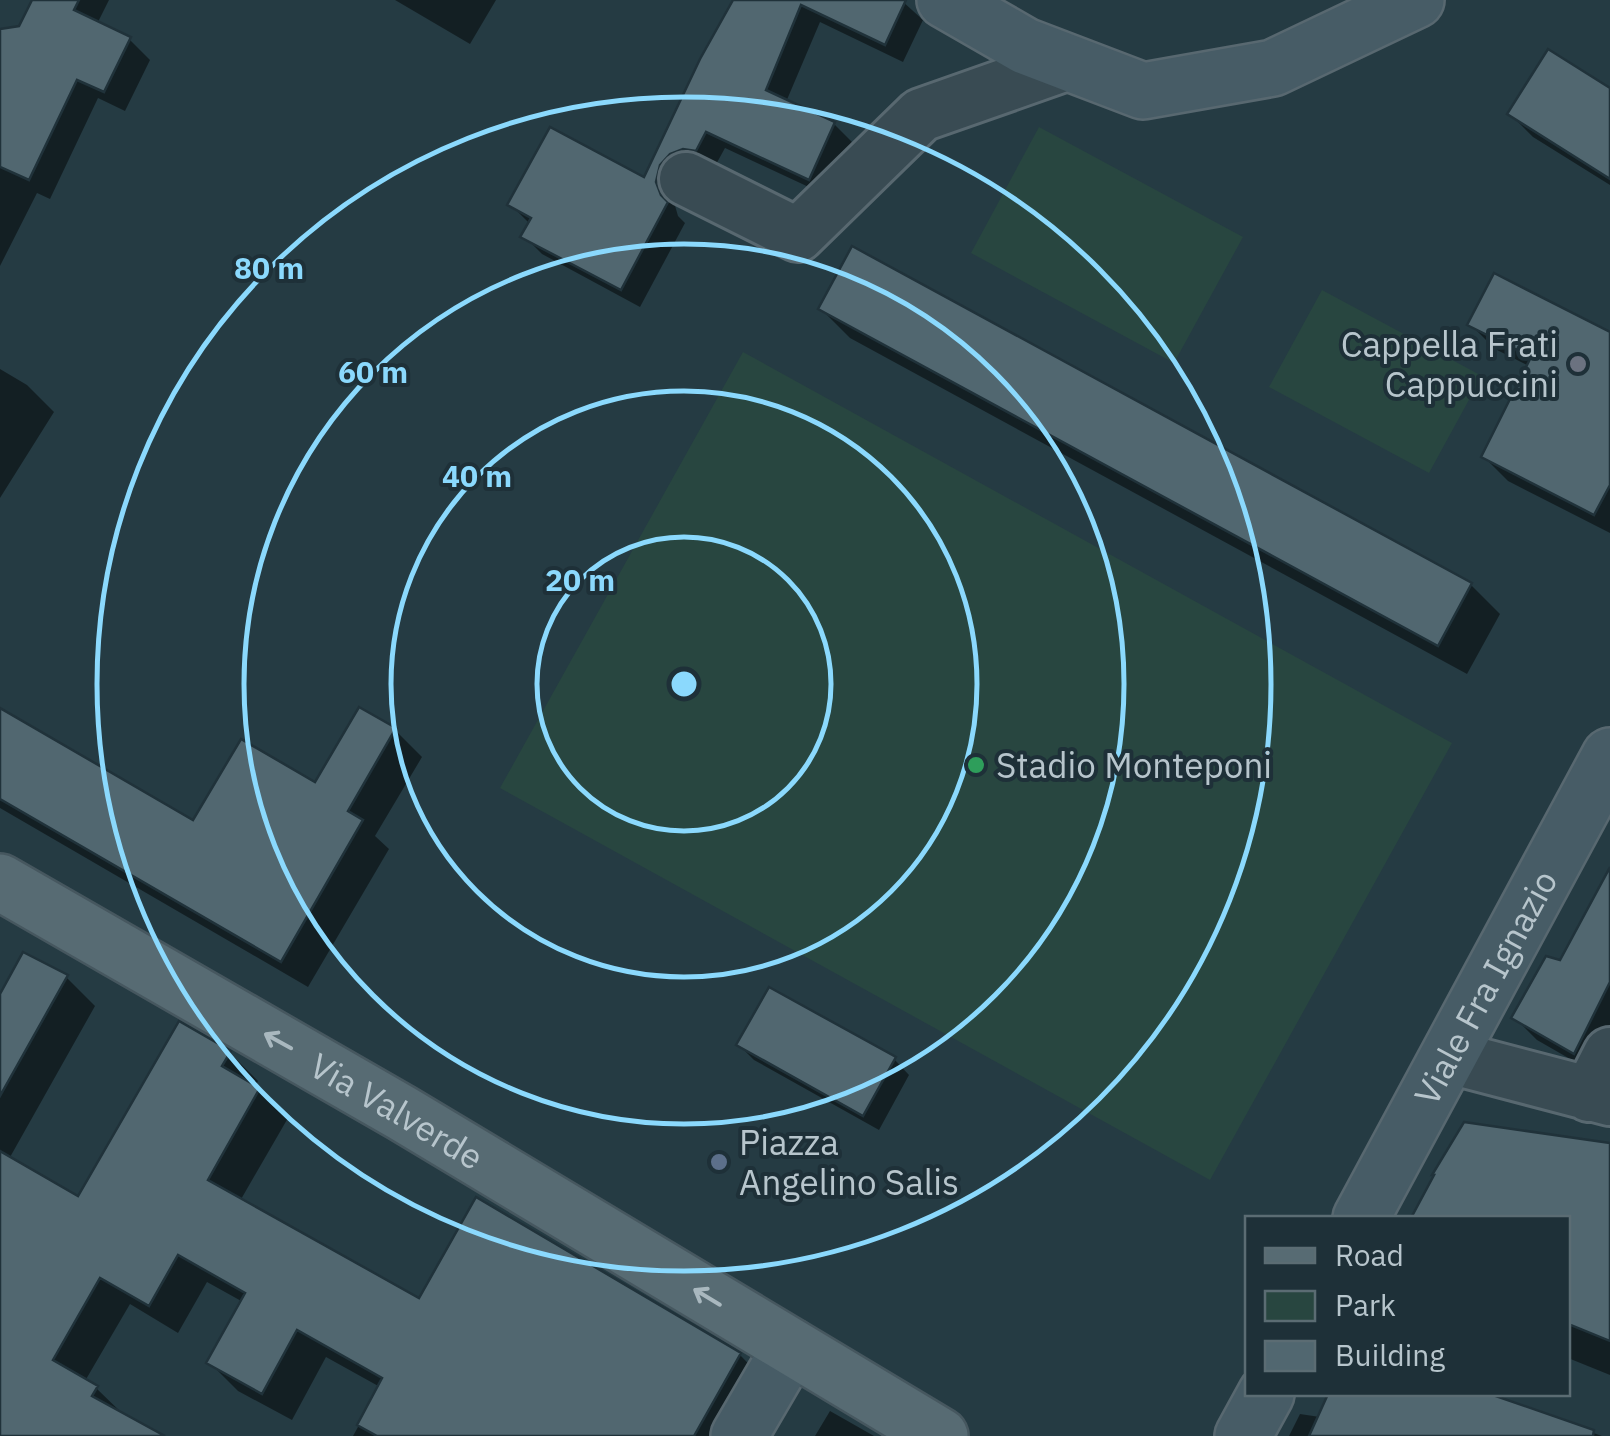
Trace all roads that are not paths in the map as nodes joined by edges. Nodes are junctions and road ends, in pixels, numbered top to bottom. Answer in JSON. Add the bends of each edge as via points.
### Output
{"nodes":[{"id":1,"x":945,"y":0,"type":"edge"},
{"id":2,"x":1416,"y":0,"type":"edge"},
{"id":3,"x":1069,"y":63,"type":"junction"},
{"id":4,"x":686,"y":179,"type":"dead end"},
{"id":5,"x":1610,"y":756,"type":"edge"},
{"id":6,"x":0,"y":882,"type":"edge"},
{"id":7,"x":1450,"y":1056,"type":"junction"},
{"id":8,"x":1603,"y":1083,"type":"edge"},
{"id":9,"x":1362,"y":1216,"type":"edge"},
{"id":10,"x":790,"y":1347,"type":"junction"},
{"id":11,"x":1265,"y":1396,"type":"edge"},
{"id":12,"x":739,"y":1436,"type":"edge"},
{"id":13,"x":940,"y":1436,"type":"edge"},
{"id":14,"x":1243,"y":1436,"type":"edge"}],
"edges":[{"from":1,"to":3,"type":"street"},
{"from":2,"to":3,"type":"street","via":[[1273,68],[1143,91]]},
{"from":3,"to":4,"type":"street","via":[[922,115],[798,235]]},
{"from":5,"to":7,"type":"street","name":"Viale Fra Ignazio"},
{"from":10,"to":6,"type":"main road","name":"Via Valverde","one_way":true},
{"from":7,"to":8,"type":"street"},
{"from":7,"to":9,"type":"street","name":"Viale Fra Ignazio"},
{"from":10,"to":12,"type":"street"},
{"from":10,"to":13,"type":"main road","name":"Via Valverde"},
{"from":11,"to":14,"type":"street"}]}
